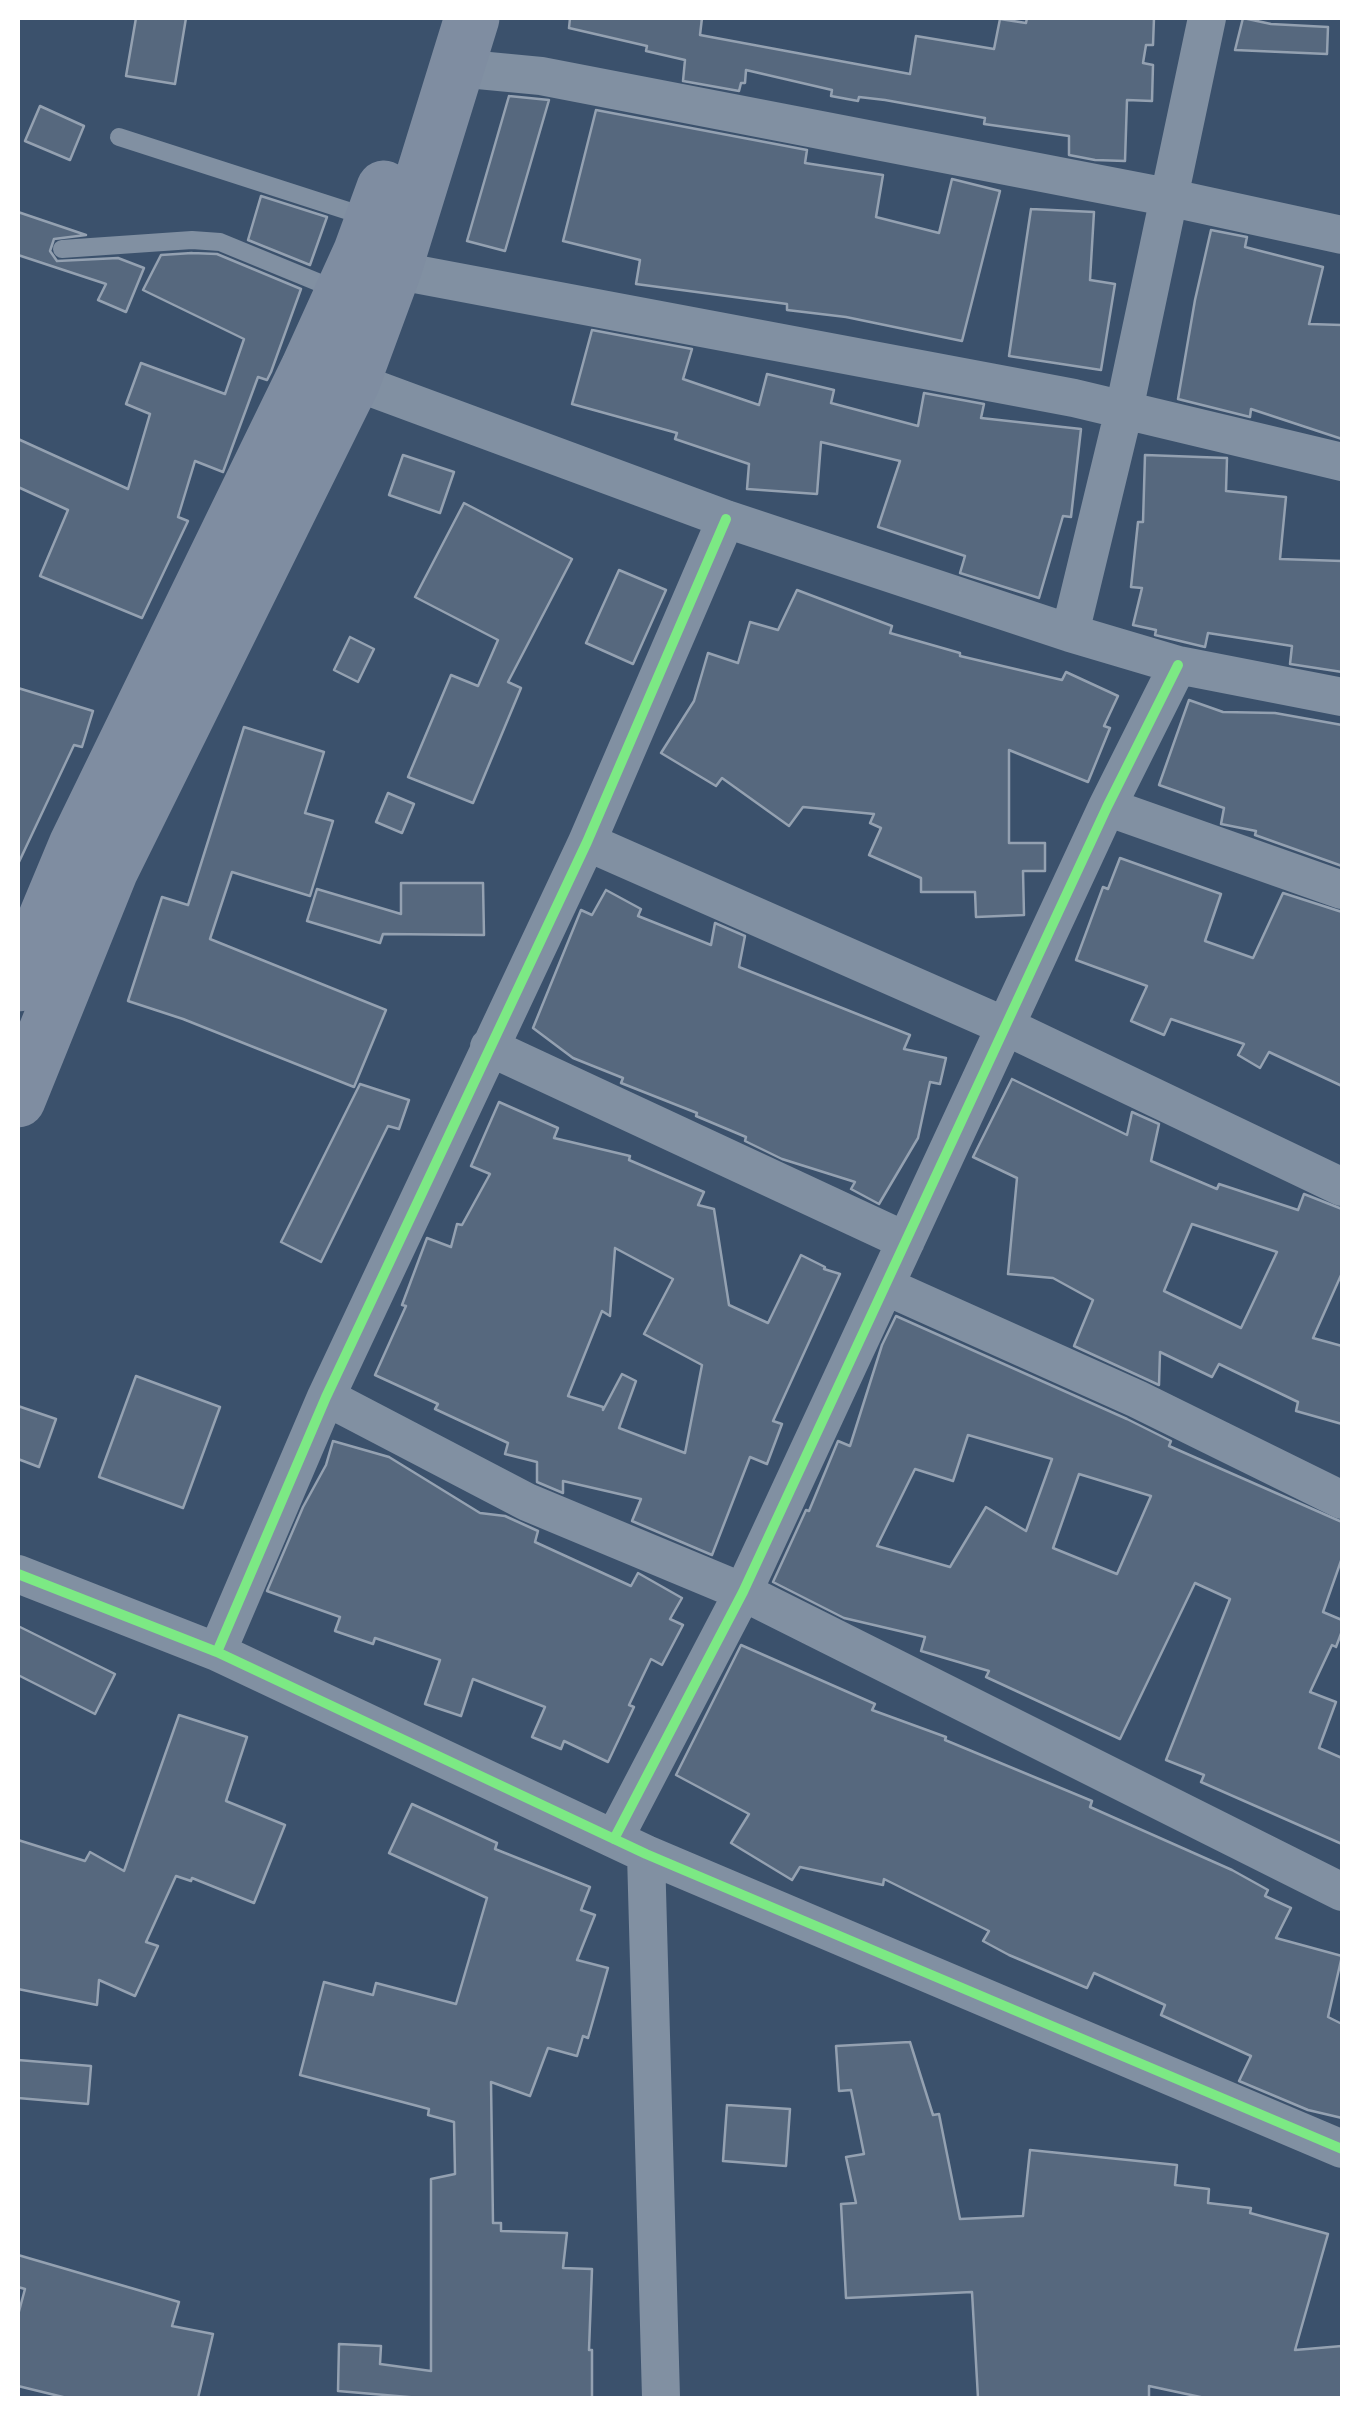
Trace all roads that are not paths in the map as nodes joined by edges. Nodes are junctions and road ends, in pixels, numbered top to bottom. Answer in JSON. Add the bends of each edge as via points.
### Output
{"nodes":[{"id":1,"x":434,"y":18,"type":"edge"},
{"id":2,"x":1206,"y":18,"type":"edge"},
{"id":3,"x":465,"y":43,"type":"edge"},
{"id":4,"x":119,"y":136,"type":"dead end"},
{"id":5,"x":1166,"y":197,"type":"junction"},
{"id":6,"x":372,"y":219,"type":"junction"},
{"id":7,"x":1342,"y":235,"type":"edge"},
{"id":8,"x":62,"y":249,"type":"dead end"},
{"id":9,"x":394,"y":270,"type":"junction"},
{"id":10,"x":342,"y":292,"type":"junction"},
{"id":11,"x":352,"y":381,"type":"junction"},
{"id":12,"x":1124,"y":410,"type":"junction"},
{"id":13,"x":1342,"y":462,"type":"edge"},
{"id":14,"x":726,"y":519,"type":"junction"},
{"id":15,"x":1070,"y":633,"type":"junction"},
{"id":16,"x":1178,"y":664,"type":"junction"},
{"id":17,"x":1342,"y":697,"type":"edge"},
{"id":18,"x":168,"y":708,"type":"junction"},
{"id":19,"x":1107,"y":807,"type":"junction"},
{"id":20,"x":587,"y":842,"type":"junction"},
{"id":21,"x":1342,"y":890,"type":"edge"},
{"id":22,"x":18,"y":984,"type":"edge"},
{"id":23,"x":1007,"y":1027,"type":"junction"},
{"id":24,"x":488,"y":1047,"type":"junction"},
{"id":25,"x":18,"y":1100,"type":"edge"},
{"id":26,"x":1342,"y":1186,"type":"edge"},
{"id":27,"x":906,"y":1242,"type":"junction"},
{"id":28,"x":884,"y":1286,"type":"junction"},
{"id":29,"x":326,"y":1397,"type":"junction"},
{"id":30,"x":1342,"y":1500,"type":"edge"},
{"id":31,"x":18,"y":1574,"type":"edge"},
{"id":32,"x":744,"y":1592,"type":"junction"},
{"id":33,"x":217,"y":1652,"type":"junction"},
{"id":34,"x":630,"y":1847,"type":"junction"},
{"id":35,"x":1342,"y":1892,"type":"edge"},
{"id":36,"x":1342,"y":2148,"type":"edge"},
{"id":37,"x":661,"y":2398,"type":"edge"}],
"edges":[{"from":1,"to":6,"type":"main road"},
{"from":2,"to":5,"type":"street"},
{"from":3,"to":5,"type":"street","via":[[542,76]]},
{"from":3,"to":9,"type":"main road"},
{"from":4,"to":6,"type":"lane"},
{"from":5,"to":7,"type":"street"},
{"from":5,"to":12,"type":"street"},
{"from":6,"to":10,"type":"main road"},
{"from":8,"to":10,"type":"lane","via":[[220,242]]},
{"from":9,"to":11,"type":"main road"},
{"from":9,"to":12,"type":"street"},
{"from":10,"to":18,"type":"main road","via":[[263,466]]},
{"from":11,"to":14,"type":"street"},
{"from":11,"to":18,"type":"main road"},
{"from":12,"to":13,"type":"street"},
{"from":12,"to":15,"type":"street"},
{"from":14,"to":15,"type":"street"},
{"from":14,"to":20,"type":"street"},
{"from":15,"to":16,"type":"street"},
{"from":16,"to":17,"type":"street"},
{"from":16,"to":19,"type":"street"},
{"from":18,"to":22,"type":"main road","via":[[76,845]]},
{"from":18,"to":25,"type":"main road"},
{"from":19,"to":21,"type":"street"},
{"from":19,"to":23,"type":"street"},
{"from":20,"to":23,"type":"street"},
{"from":20,"to":24,"type":"street"},
{"from":23,"to":26,"type":"street"},
{"from":23,"to":27,"type":"street"},
{"from":24,"to":27,"type":"street"},
{"from":24,"to":29,"type":"street"},
{"from":27,"to":28,"type":"street"},
{"from":28,"to":30,"type":"street"},
{"from":28,"to":32,"type":"street"},
{"from":29,"to":32,"type":"street","via":[[527,1502]]},
{"from":29,"to":33,"type":"street"},
{"from":31,"to":33,"type":"street"},
{"from":32,"to":34,"type":"street"},
{"from":32,"to":35,"type":"street"},
{"from":33,"to":34,"type":"street"},
{"from":34,"to":36,"type":"street"},
{"from":34,"to":37,"type":"street"}]}
